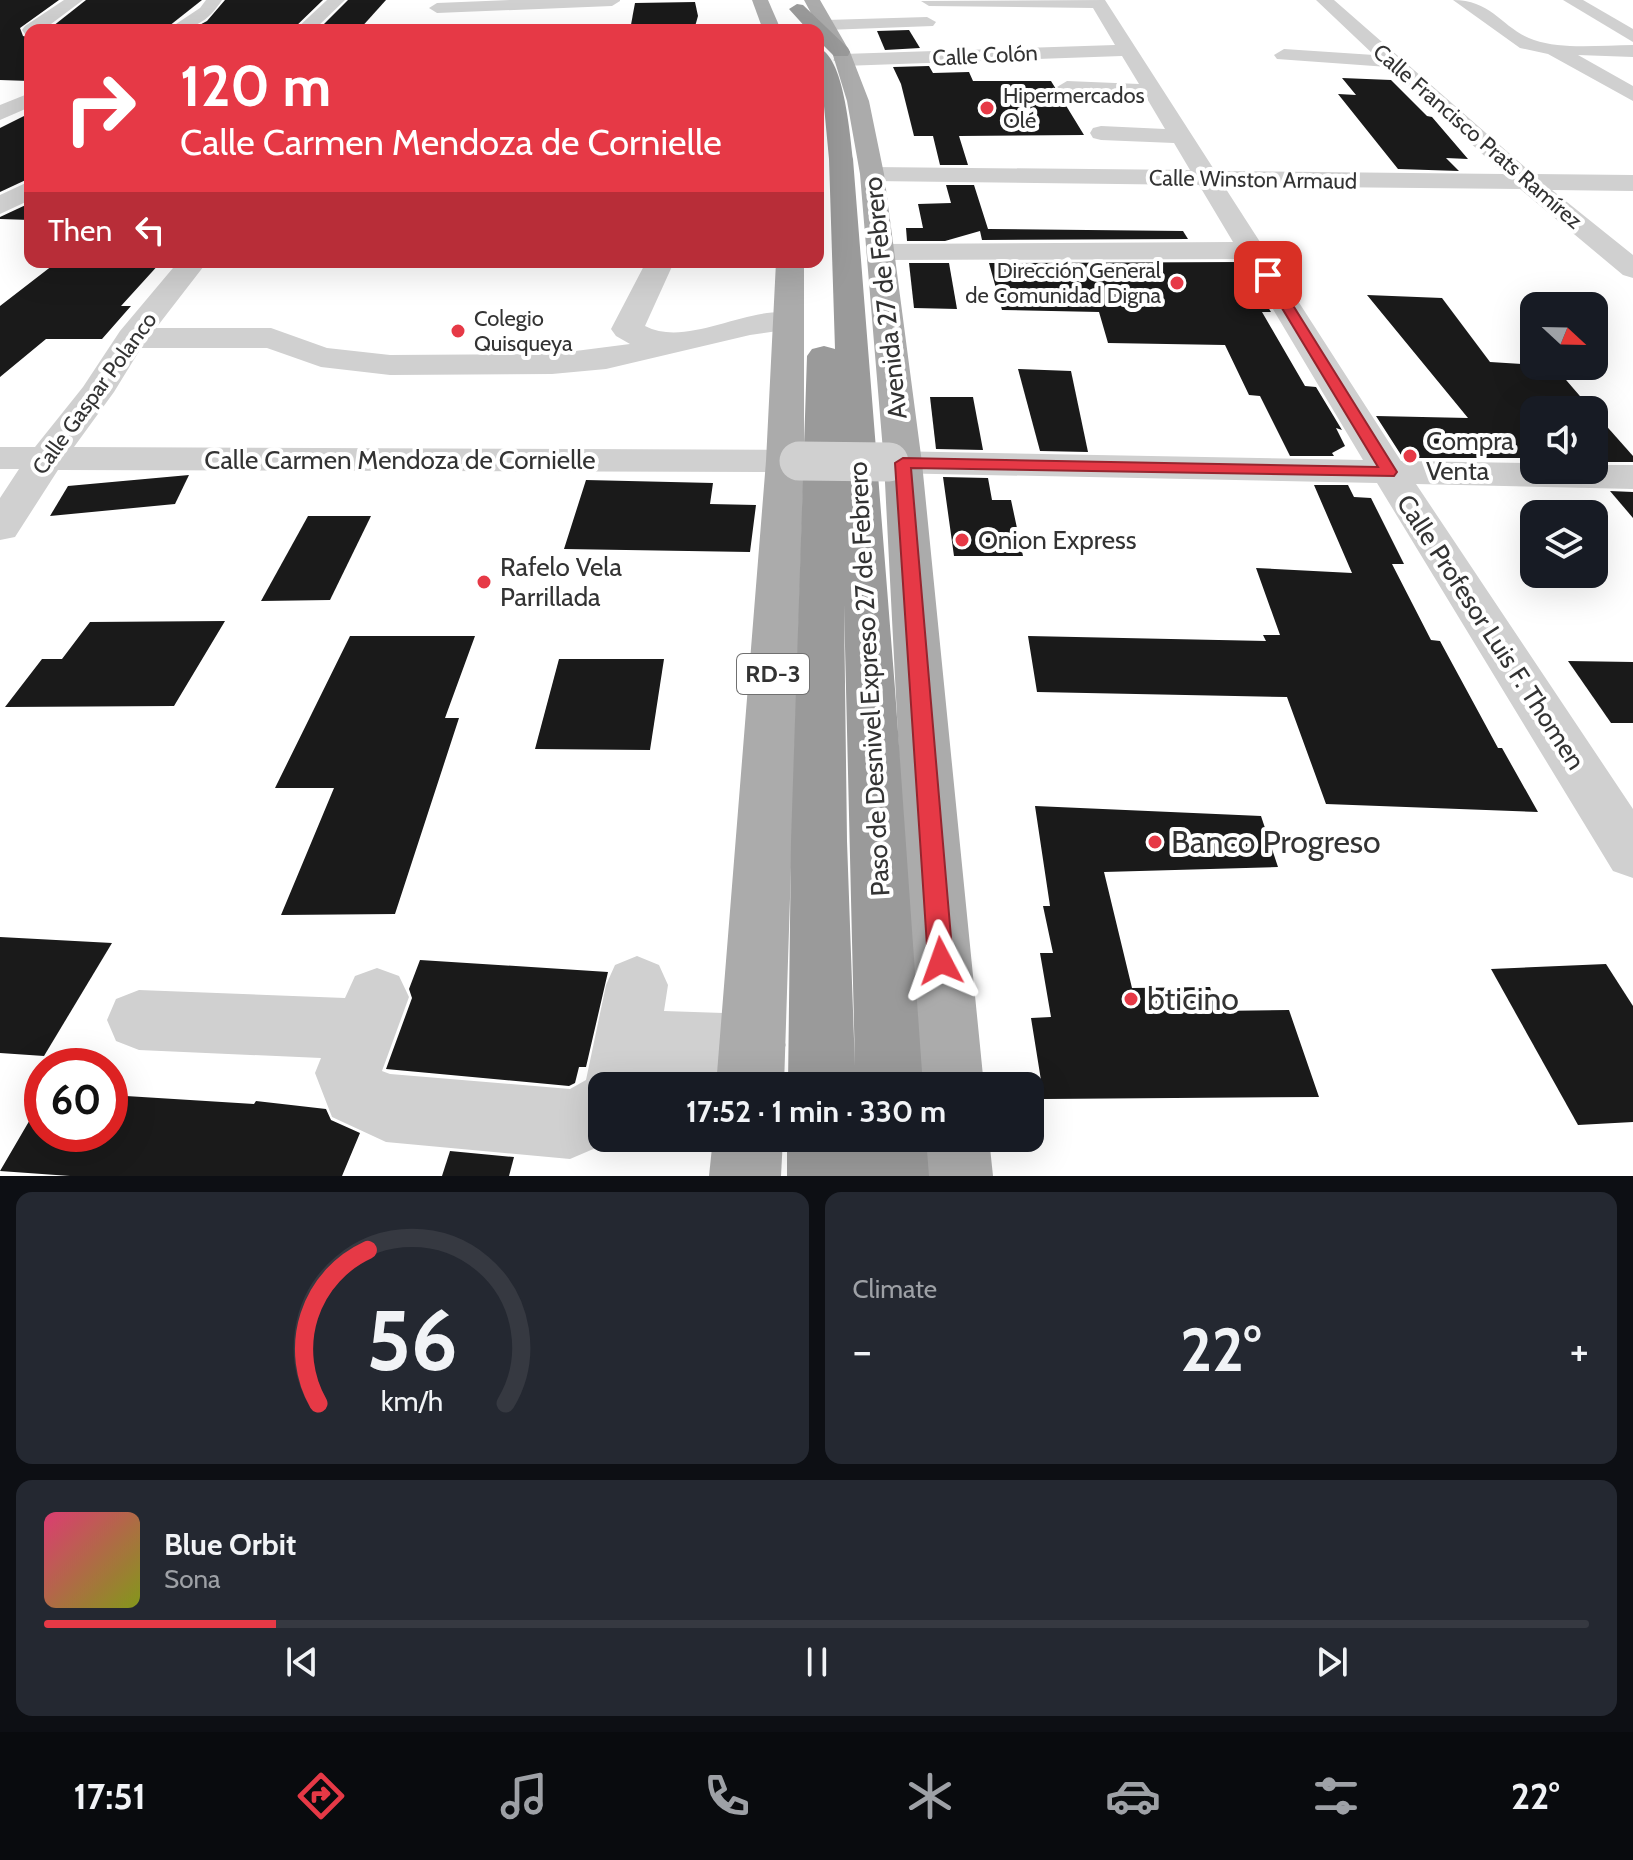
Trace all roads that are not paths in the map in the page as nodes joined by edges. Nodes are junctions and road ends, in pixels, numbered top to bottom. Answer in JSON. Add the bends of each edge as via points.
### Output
{"nodes":[{"id":1,"x":75,"y":0,"type":"edge"},
{"id":2,"x":214,"y":0,"type":"edge"},
{"id":3,"x":337,"y":0,"type":"edge"},
{"id":4,"x":760,"y":0,"type":"edge"},
{"id":5,"x":1324,"y":0,"type":"edge"},
{"id":6,"x":1461,"y":0,"type":"edge"},
{"id":7,"x":1571,"y":0,"type":"edge"},
{"id":8,"x":612,"y":1,"type":"edge"},
{"id":9,"x":933,"y":2,"type":"edge"},
{"id":10,"x":1098,"y":2,"type":"edge"},
{"id":11,"x":435,"y":10,"type":"edge"},
{"id":12,"x":927,"y":22,"type":"dead end"},
{"id":13,"x":40,"y":24,"type":"edge"},
{"id":14,"x":186,"y":24,"type":"edge"},
{"id":15,"x":311,"y":24,"type":"edge"},
{"id":16,"x":770,"y":24,"type":"edge"},
{"id":17,"x":824,"y":25,"type":"edge"},
{"id":18,"x":824,"y":26,"type":"edge"},
{"id":19,"x":1633,"y":37,"type":"edge"},
{"id":20,"x":1554,"y":49,"type":"junction"},
{"id":21,"x":824,"y":50,"type":"edge"},
{"id":22,"x":1127,"y":50,"type":"junction"},
{"id":23,"x":1633,"y":51,"type":"edge"},
{"id":24,"x":1284,"y":55,"type":"dead end"},
{"id":25,"x":1394,"y":62,"type":"junction"},
{"id":26,"x":824,"y":66,"type":"edge"},
{"id":27,"x":1067,"y":87,"type":"dead end"},
{"id":28,"x":1153,"y":91,"type":"junction"},
{"id":29,"x":1630,"y":92,"type":"edge"},
{"id":30,"x":24,"y":102,"type":"edge"},
{"id":31,"x":0,"y":113,"type":"edge"},
{"id":32,"x":1101,"y":133,"type":"dead end"},
{"id":33,"x":1180,"y":136,"type":"junction"},
{"id":34,"x":834,"y":162,"type":"edge"},
{"id":35,"x":1209,"y":179,"type":"junction"},
{"id":36,"x":1527,"y":182,"type":"junction"},
{"id":37,"x":1633,"y":183,"type":"edge"},
{"id":38,"x":24,"y":192,"type":"edge"},
{"id":39,"x":0,"y":206,"type":"edge"},
{"id":40,"x":1252,"y":250,"type":"junction"},
{"id":41,"x":845,"y":267,"type":"edge"},
{"id":42,"x":188,"y":268,"type":"edge"},
{"id":43,"x":657,"y":268,"type":"edge"},
{"id":44,"x":1633,"y":269,"type":"edge"},
{"id":45,"x":788,"y":321,"type":"junction"},
{"id":46,"x":137,"y":331,"type":"junction"},
{"id":47,"x":636,"y":335,"type":"junction"},
{"id":48,"x":689,"y":340,"type":"junction"},
{"id":49,"x":606,"y":359,"type":"junction"},
{"id":50,"x":0,"y":458,"type":"edge"},
{"id":51,"x":46,"y":458,"type":"junction"},
{"id":52,"x":792,"y":461,"type":"junction"},
{"id":53,"x":896,"y":462,"type":"junction"},
{"id":54,"x":1389,"y":472,"type":"junction"},
{"id":55,"x":1633,"y":477,"type":"edge"},
{"id":56,"x":0,"y":528,"type":"edge"},
{"id":57,"x":1633,"y":855,"type":"edge"},
{"id":58,"x":139,"y":1020,"type":"dead end"},
{"id":59,"x":627,"y":1037,"type":"edge"},
{"id":60,"x":752,"y":1066,"type":"edge"},
{"id":61,"x":822,"y":1072,"type":"edge"},
{"id":62,"x":888,"y":1072,"type":"edge"},
{"id":63,"x":949,"y":1072,"type":"edge"},
{"id":64,"x":588,"y":1117,"type":"edge"},
{"id":65,"x":747,"y":1152,"type":"edge"},
{"id":66,"x":822,"y":1152,"type":"edge"},
{"id":67,"x":892,"y":1152,"type":"edge"},
{"id":68,"x":955,"y":1152,"type":"edge"},
{"id":69,"x":745,"y":1176,"type":"edge"},
{"id":70,"x":823,"y":1176,"type":"edge"},
{"id":71,"x":893,"y":1176,"type":"edge"},
{"id":72,"x":957,"y":1176,"type":"edge"}],
"edges":[{"from":1,"to":13,"type":"street"},
{"from":2,"to":14,"type":"street"},
{"from":3,"to":15,"type":"street"},
{"from":4,"to":16,"type":"main road"},
{"from":5,"to":25,"type":"street","name":"Calle Francisco Prats Ramírez"},
{"from":6,"to":20,"type":"street","via":[[1527,44]]},
{"from":7,"to":19,"type":"street"},
{"from":8,"to":11,"type":"street"},
{"from":9,"to":10,"type":"street"},
{"from":10,"to":22,"type":"street","name":"Calle Profesor Luis F. Thomen"},
{"from":12,"to":17,"type":"street"},
{"from":18,"to":22,"type":"street","name":"Calle Colón"},
{"from":20,"to":23,"type":"street"},
{"from":20,"to":29,"type":"street"},
{"from":21,"to":34,"type":"main road","name":"Avenida 27 de Febrero","number":"RD-3","via":[[858,101]]},
{"from":22,"to":28,"type":"street","name":"Calle Profesor Luis F. Thomen"},
{"from":24,"to":25,"type":"street"},
{"from":25,"to":36,"type":"street","name":"Calle Francisco Prats Ramírez"},
{"from":26,"to":34,"type":"highway","number":"RD-3","via":[[832,85]]},
{"from":27,"to":28,"type":"street"},
{"from":28,"to":33,"type":"street","name":"Calle Profesor Luis F. Thomen"},
{"from":30,"to":31,"type":"street"},
{"from":32,"to":33,"type":"street"},
{"from":33,"to":35,"type":"street","name":"Calle Profesor Luis F. Thomen"},
{"from":34,"to":35,"type":"street","name":"Calle Winston Armaud"},
{"from":34,"to":41,"type":"main road","name":"Avenida 27 de Febrero","number":"RD-3"},
{"from":34,"to":41,"type":"highway","number":"RD-3"},
{"from":35,"to":36,"type":"street","name":"Calle Winston Armaud"},
{"from":35,"to":40,"type":"street","name":"Calle Profesor Luis F. Thomen"},
{"from":36,"to":37,"type":"street","name":"Calle Winston Armaud"},
{"from":36,"to":44,"type":"street","name":"Calle Francisco Prats Ramírez"},
{"from":38,"to":39,"type":"street"},
{"from":40,"to":41,"type":"street","via":[[1005,251],[1012,273],[1006,277]]},
{"from":40,"to":54,"type":"street","name":"Calle Profesor Luis F. Thomen"},
{"from":41,"to":45,"type":"main road","name":"Avenida 27 de Febrero","number":"RD-3"},
{"from":41,"to":53,"type":"main road","name":"Avenida 27 de Febrero","number":"RD-3"},
{"from":41,"to":61,"type":"highway","name":"Paso de Desnivel Expreso 27 de Febrero","number":"RD-3","via":[[824,521]]},
{"from":41,"to":62,"type":"highway","name":"Paso de Desnivel Expreso 27 de Febrero","number":"RD-3"},
{"from":42,"to":46,"type":"street","name":"Calle Gaspar Polanco"},
{"from":43,"to":47,"type":"street","via":[[627,329]]},
{"from":45,"to":48,"type":"street"},
{"from":45,"to":52,"type":"main road","name":"Avenida 27 de Febrero","number":"RD-3"},
{"from":46,"to":49,"type":"street","via":[[271,338],[321,357],[365,364]]},
{"from":46,"to":51,"type":"street","name":"Calle Gaspar Polanco"},
{"from":47,"to":48,"type":"street","via":[[660,343]]},
{"from":47,"to":49,"type":"street","via":[[620,353]]},
{"from":48,"to":49,"type":"street"},
{"from":50,"to":51,"type":"street","name":"Calle Carmen Mendoza de Cornielle"},
{"from":51,"to":52,"type":"street","name":"Calle Carmen Mendoza de Cornielle"},
{"from":51,"to":56,"type":"street","name":"Calle Gaspar Polanco"},
{"from":52,"to":53,"type":"street","name":"Calle Carmen Mendoza de Cornielle","bridge":true},
{"from":52,"to":60,"type":"main road","name":"Avenida 27 de Febrero","number":"RD-3"},
{"from":53,"to":54,"type":"street"},
{"from":53,"to":63,"type":"main road","name":"Avenida 27 de Febrero","number":"RD-3"},
{"from":54,"to":55,"type":"street"},
{"from":54,"to":57,"type":"street","name":"Calle Profesor Luis F. Thomen"},
{"from":58,"to":64,"type":"street","via":[[371,1013],[348,1073],[356,1093],[386,1108],[570,1124]]},
{"from":59,"to":60,"type":"street"},
{"from":65,"to":69,"type":"main road"},
{"from":66,"to":70,"type":"highway"},
{"from":67,"to":71,"type":"highway"},
{"from":68,"to":72,"type":"main road"}]}
